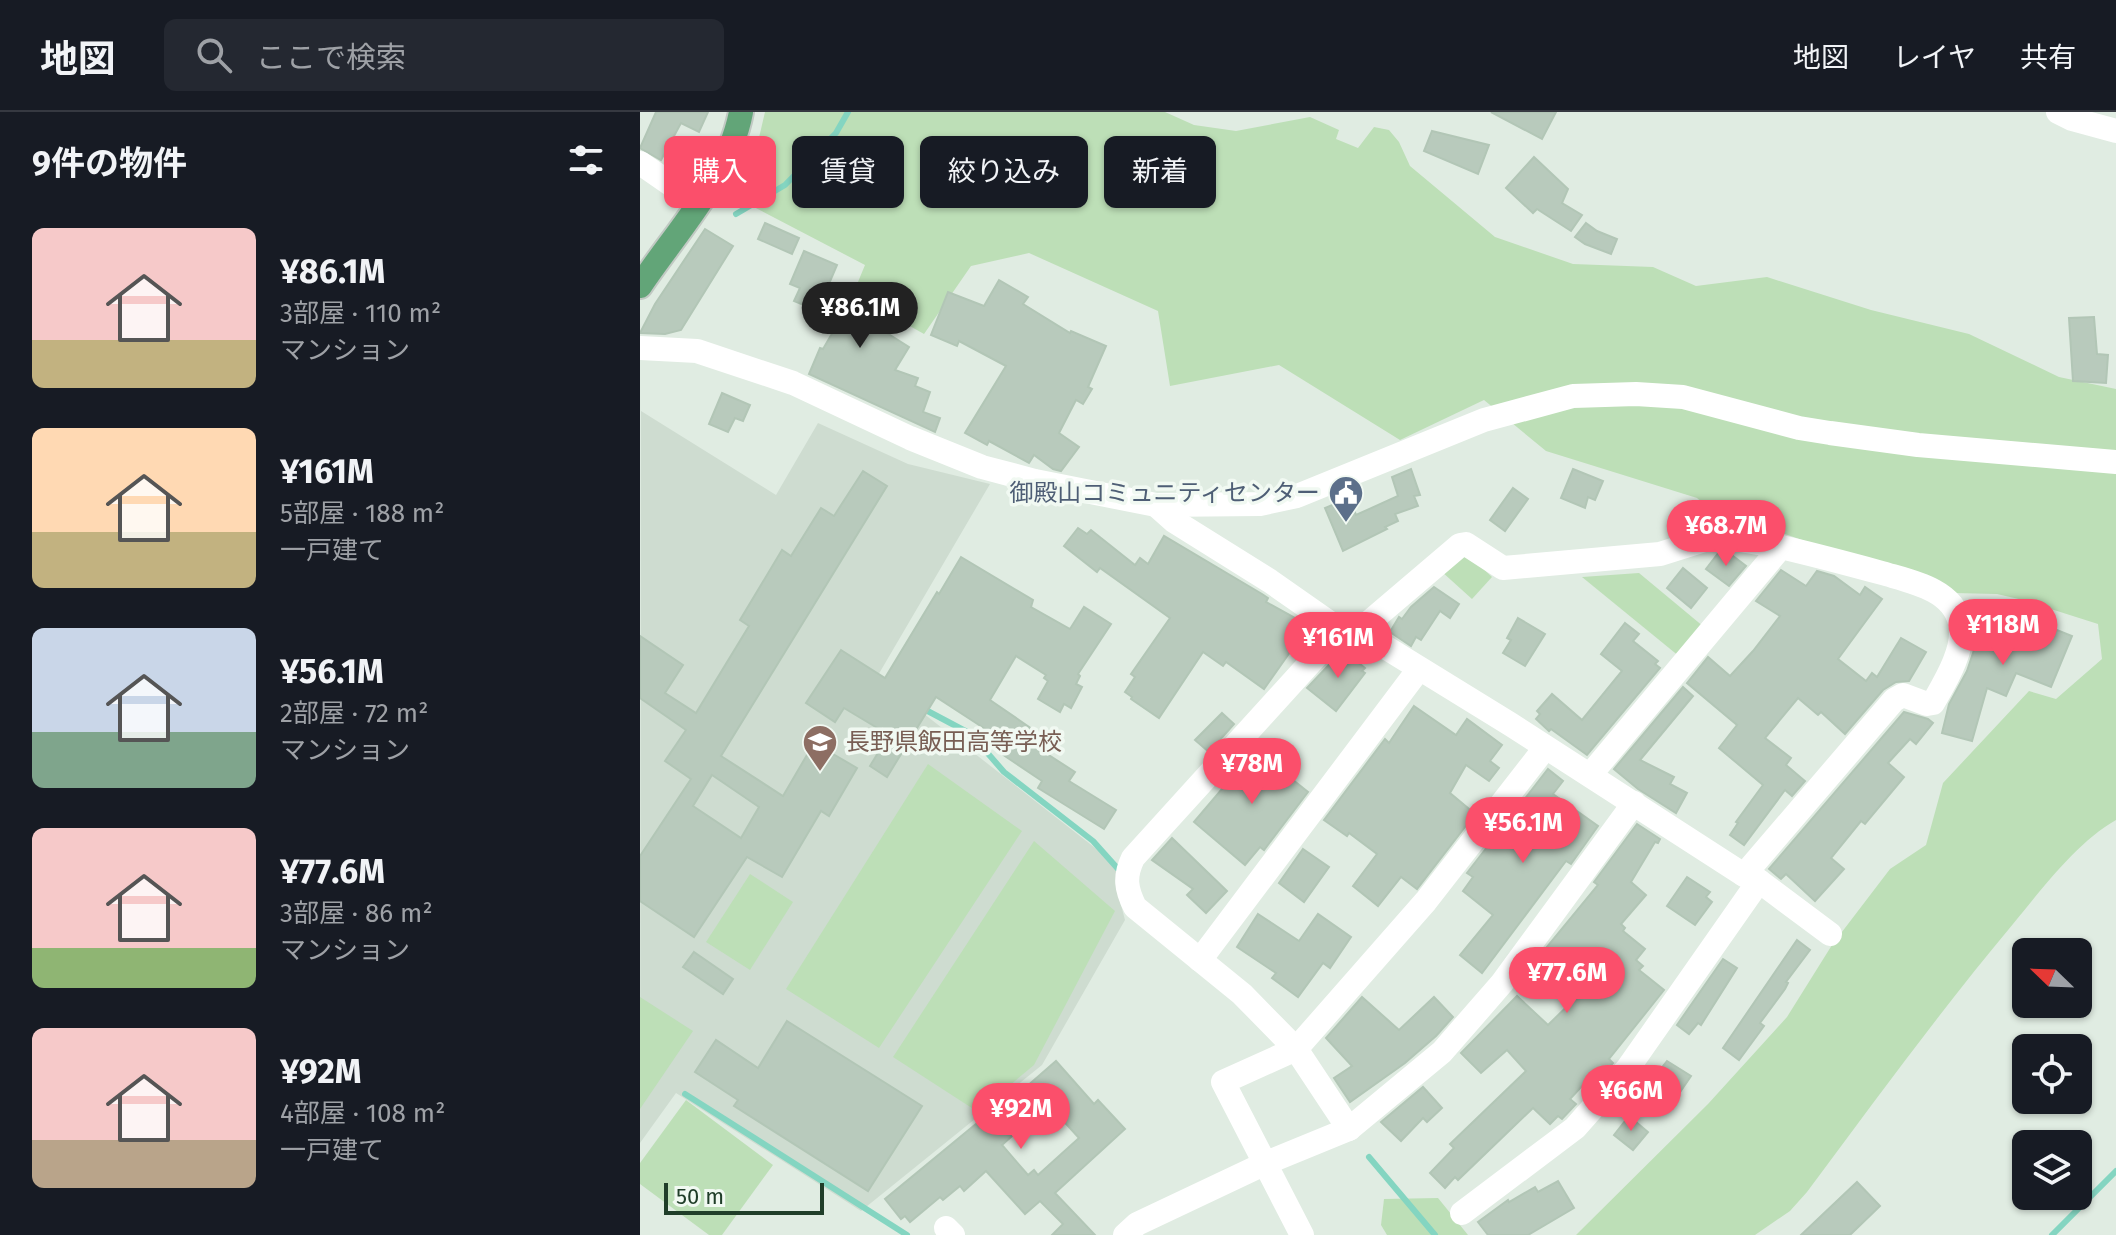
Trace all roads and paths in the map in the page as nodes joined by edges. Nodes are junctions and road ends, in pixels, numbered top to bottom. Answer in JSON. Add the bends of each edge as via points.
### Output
{"nodes":[{"id":1,"x":741,"y":112,"type":"edge"},
{"id":2,"x":2058,"y":112,"type":"edge"},
{"id":3,"x":2116,"y":131,"type":"edge"},
{"id":4,"x":734,"y":136,"type":"edge"},
{"id":5,"x":640,"y":163,"type":"edge"},
{"id":6,"x":664,"y":180,"type":"edge"},
{"id":7,"x":695,"y":208,"type":"edge"},
{"id":8,"x":640,"y":286,"type":"edge"},
{"id":9,"x":640,"y":348,"type":"edge"},
{"id":10,"x":2116,"y":462,"type":"edge"},
{"id":11,"x":1156,"y":505,"type":"junction"},
{"id":12,"x":1781,"y":547,"type":"junction"},
{"id":13,"x":1349,"y":630,"type":"junction"},
{"id":14,"x":1419,"y":669,"type":"junction"},
{"id":15,"x":1545,"y":748,"type":"junction"},
{"id":16,"x":1590,"y":775,"type":"junction"},
{"id":17,"x":1634,"y":803,"type":"junction"},
{"id":18,"x":1751,"y":878,"type":"junction"},
{"id":19,"x":1830,"y":934,"type":"dead end"},
{"id":20,"x":1200,"y":960,"type":"junction"},
{"id":21,"x":1296,"y":1049,"type":"junction"},
{"id":22,"x":1349,"y":1129,"type":"junction"},
{"id":23,"x":1266,"y":1163,"type":"junction"},
{"id":24,"x":1462,"y":1213,"type":"dead end"},
{"id":25,"x":1125,"y":1235,"type":"edge"},
{"id":26,"x":1302,"y":1235,"type":"edge"}],
"edges":[{"from":1,"to":4,"type":"main road"},
{"from":2,"to":3,"type":"street"},
{"from":5,"to":6,"type":"street"},
{"from":7,"to":8,"type":"main road"},
{"from":9,"to":11,"type":"street","via":[[697,351],[793,383],[982,467]]},
{"from":10,"to":11,"type":"street","via":[[1830,433],[1683,397],[1573,396],[1484,420],[1281,501]]},
{"from":11,"to":13,"type":"street"},
{"from":12,"to":13,"type":"street","via":[[1717,536],[1660,554],[1503,568],[1460,545]]},
{"from":12,"to":16,"type":"street"},
{"from":12,"to":18,"type":"street","via":[[1936,592],[1957,613],[1960,640],[1933,703],[1903,695],[1894,700]]},
{"from":13,"to":14,"type":"street"},
{"from":13,"to":20,"type":"street","via":[[1133,858],[1126,890],[1135,907]]},
{"from":14,"to":15,"type":"street"},
{"from":14,"to":20,"type":"street"},
{"from":15,"to":16,"type":"street"},
{"from":15,"to":21,"type":"street","via":[[1426,901]]},
{"from":16,"to":17,"type":"street"},
{"from":17,"to":18,"type":"street"},
{"from":17,"to":22,"type":"street","via":[[1502,983],[1442,1052]]},
{"from":18,"to":19,"type":"street"},
{"from":18,"to":24,"type":"street","via":[[1628,1068],[1575,1128]]},
{"from":20,"to":21,"type":"street"},
{"from":21,"to":22,"type":"street"},
{"from":21,"to":23,"type":"street","via":[[1223,1082]]},
{"from":22,"to":23,"type":"street"},
{"from":23,"to":25,"type":"street","via":[[1137,1224]]},
{"from":23,"to":26,"type":"street"}]}
